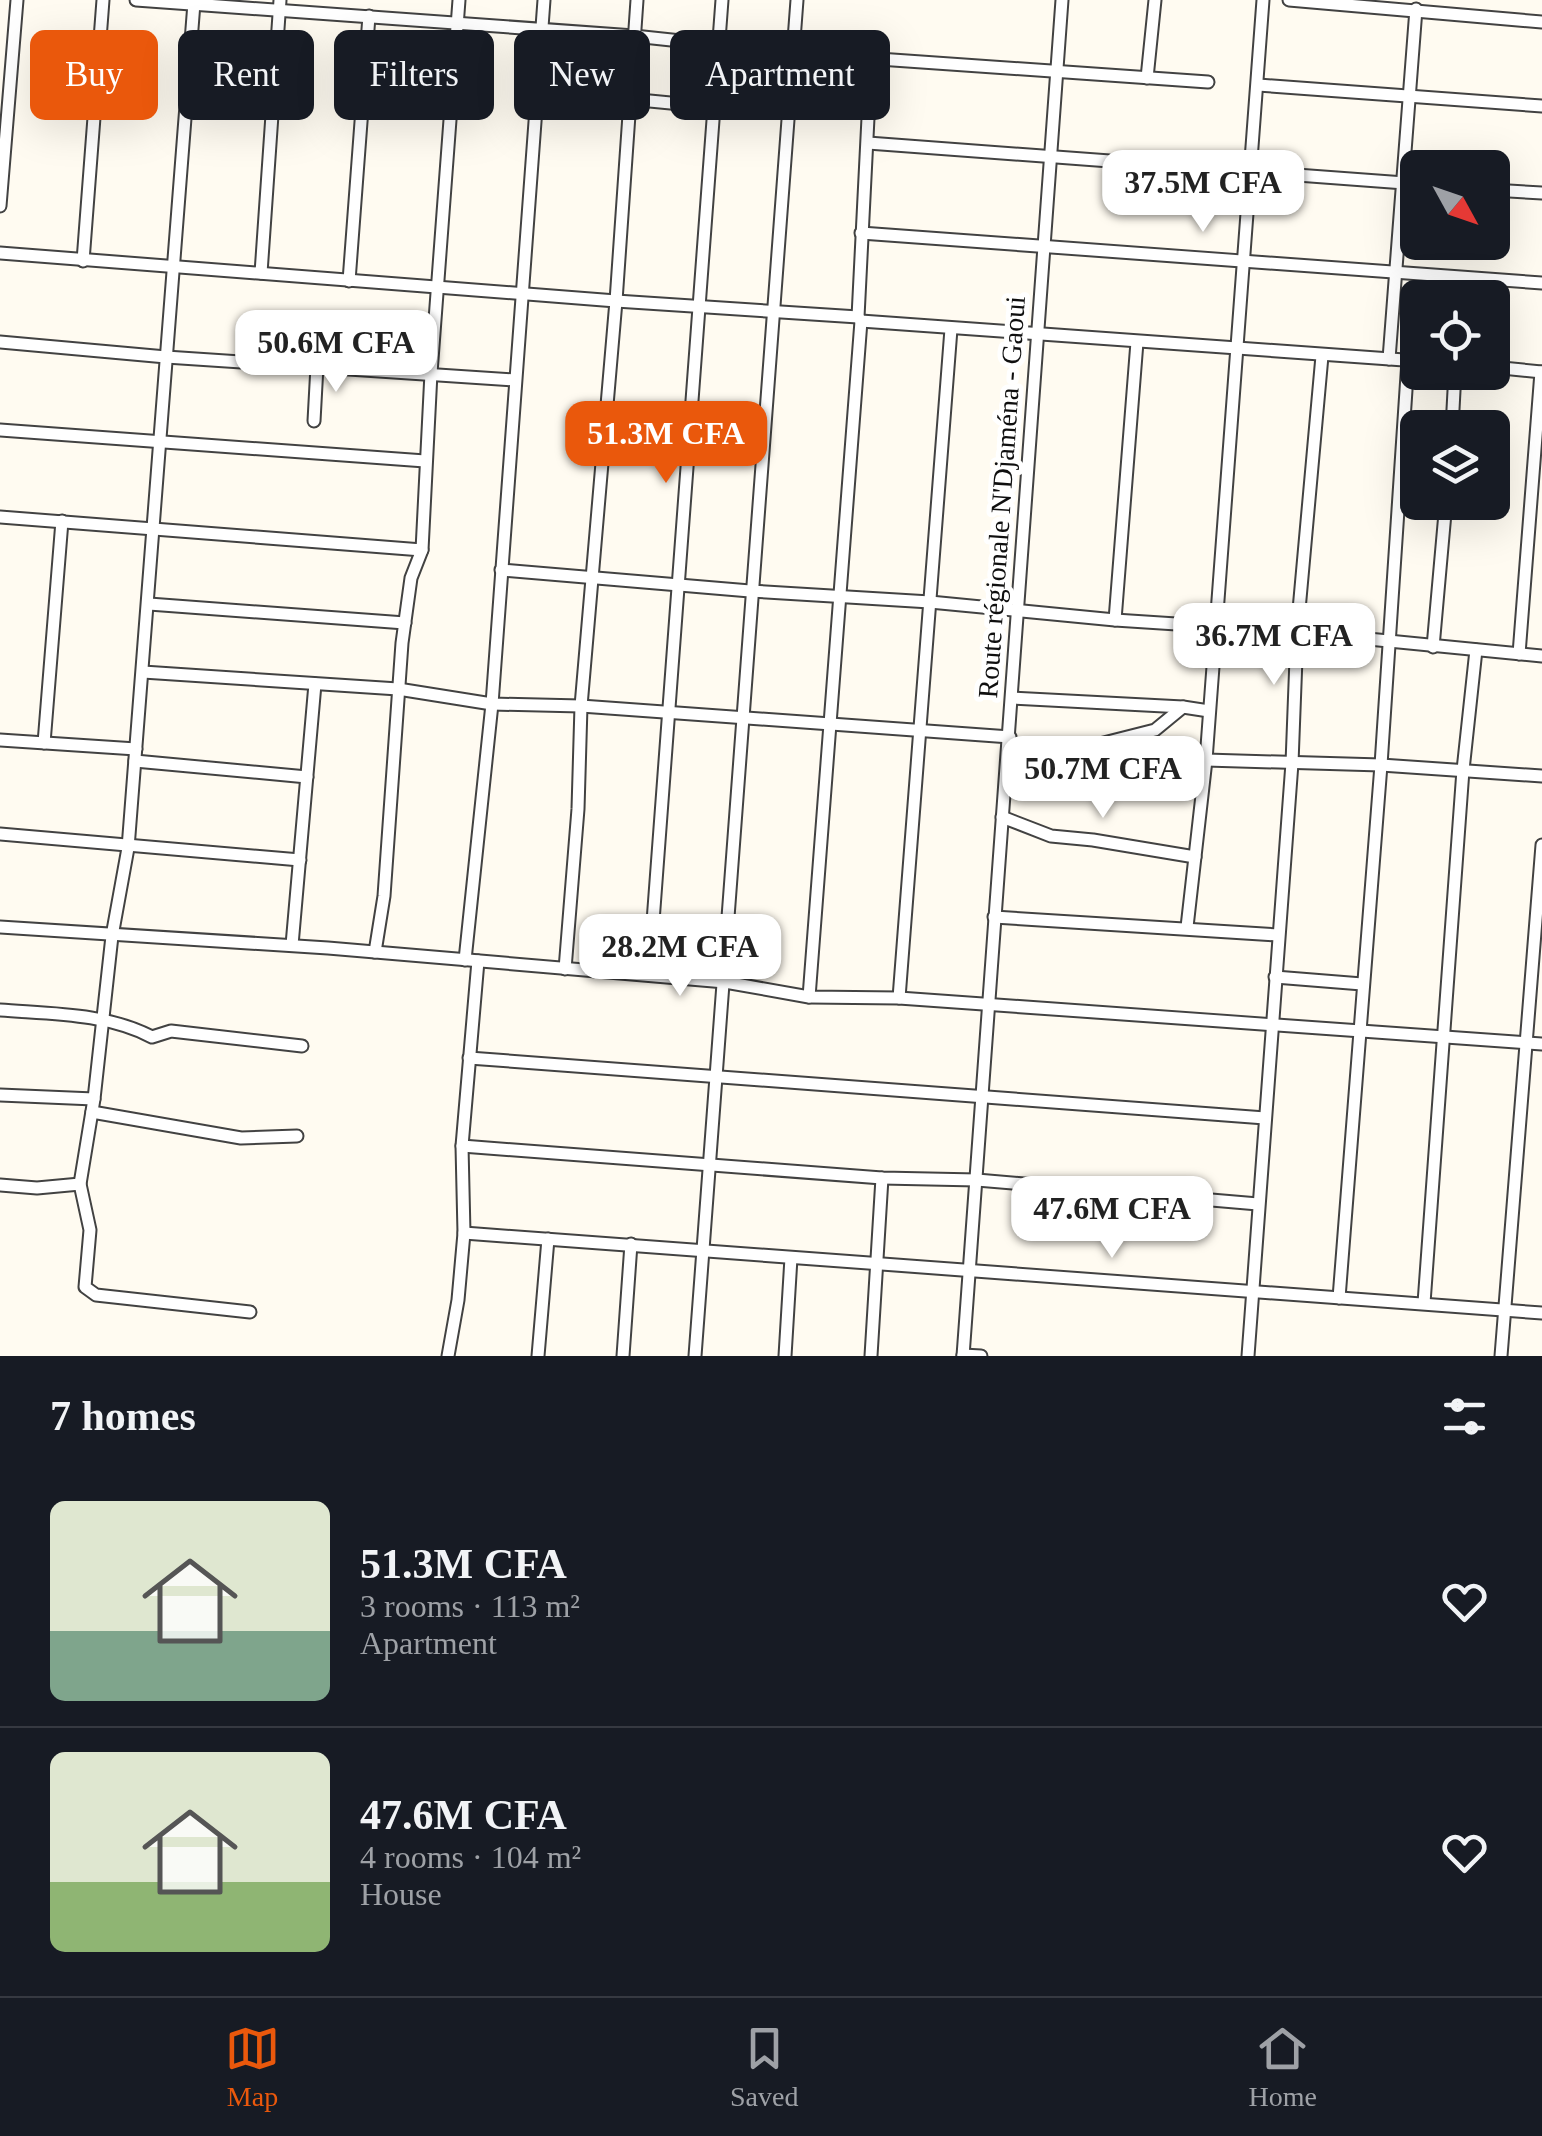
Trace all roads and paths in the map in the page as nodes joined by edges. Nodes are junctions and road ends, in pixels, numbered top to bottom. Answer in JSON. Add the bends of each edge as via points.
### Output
{"nodes":[{"id":1,"x":16,"y":0,"type":"edge"},
{"id":2,"x":103,"y":0,"type":"edge"},
{"id":3,"x":136,"y":0,"type":"edge"},
{"id":4,"x":459,"y":0,"type":"edge"},
{"id":5,"x":544,"y":0,"type":"edge"},
{"id":6,"x":637,"y":0,"type":"edge"},
{"id":7,"x":722,"y":0,"type":"edge"},
{"id":8,"x":798,"y":0,"type":"edge"},
{"id":9,"x":1062,"y":0,"type":"edge"},
{"id":10,"x":1155,"y":0,"type":"edge"},
{"id":11,"x":1263,"y":0,"type":"edge"},
{"id":12,"x":1289,"y":0,"type":"edge"},
{"id":13,"x":194,"y":3,"type":"junction"},
{"id":14,"x":280,"y":4,"type":"edge"},
{"id":15,"x":1438,"y":6,"type":"edge"},
{"id":16,"x":1416,"y":10,"type":"junction"},
{"id":17,"x":369,"y":16,"type":"junction"},
{"id":18,"x":1542,"y":22,"type":"edge"},
{"id":19,"x":458,"y":23,"type":"junction"},
{"id":20,"x":542,"y":30,"type":"joint"},
{"id":21,"x":634,"y":30,"type":"edge"},
{"id":22,"x":720,"y":30,"type":"edge"},
{"id":23,"x":795,"y":30,"type":"edge"},
{"id":24,"x":890,"y":59,"type":"edge"},
{"id":25,"x":1057,"y":72,"type":"junction"},
{"id":26,"x":1147,"y":78,"type":"junction"},
{"id":27,"x":1208,"y":82,"type":"dead end"},
{"id":28,"x":1258,"y":85,"type":"junction"},
{"id":29,"x":1408,"y":96,"type":"junction"},
{"id":30,"x":1542,"y":106,"type":"edge"},
{"id":31,"x":536,"y":120,"type":"edge"},
{"id":32,"x":628,"y":120,"type":"edge"},
{"id":33,"x":711,"y":120,"type":"edge"},
{"id":34,"x":788,"y":120,"type":"edge"},
{"id":35,"x":869,"y":120,"type":"edge"},
{"id":36,"x":868,"y":143,"type":"junction"},
{"id":37,"x":1404,"y":150,"type":"edge"},
{"id":38,"x":1052,"y":158,"type":"junction"},
{"id":39,"x":1251,"y":171,"type":"junction"},
{"id":40,"x":1400,"y":183,"type":"edge"},
{"id":41,"x":1510,"y":191,"type":"edge"},
{"id":42,"x":1542,"y":193,"type":"edge"},
{"id":43,"x":1400,"y":201,"type":"edge"},
{"id":44,"x":0,"y":206,"type":"edge"},
{"id":45,"x":861,"y":233,"type":"junction"},
{"id":46,"x":1045,"y":244,"type":"junction"},
{"id":47,"x":0,"y":253,"type":"edge"},
{"id":48,"x":1243,"y":259,"type":"junction"},
{"id":49,"x":83,"y":261,"type":"junction"},
{"id":50,"x":174,"y":268,"type":"junction"},
{"id":51,"x":1396,"y":272,"type":"junction"},
{"id":52,"x":262,"y":273,"type":"junction"},
{"id":53,"x":349,"y":281,"type":"junction"},
{"id":54,"x":1542,"y":283,"type":"edge"},
{"id":55,"x":440,"y":288,"type":"junction"},
{"id":56,"x":524,"y":293,"type":"junction"},
{"id":57,"x":616,"y":302,"type":"junction"},
{"id":58,"x":700,"y":308,"type":"junction"},
{"id":59,"x":773,"y":312,"type":"junction"},
{"id":60,"x":860,"y":319,"type":"junction"},
{"id":61,"x":951,"y":328,"type":"junction"},
{"id":62,"x":1037,"y":335,"type":"junction"},
{"id":63,"x":0,"y":342,"type":"edge"},
{"id":64,"x":1137,"y":342,"type":"junction"},
{"id":65,"x":1236,"y":348,"type":"junction"},
{"id":66,"x":1322,"y":356,"type":"junction"},
{"id":67,"x":166,"y":357,"type":"junction"},
{"id":68,"x":1389,"y":359,"type":"junction"},
{"id":69,"x":1400,"y":359,"type":"edge"},
{"id":70,"x":317,"y":366,"type":"junction"},
{"id":71,"x":1510,"y":369,"type":"edge"},
{"id":72,"x":1541,"y":372,"type":"edge"},
{"id":73,"x":430,"y":373,"type":"junction"},
{"id":74,"x":515,"y":380,"type":"junction"},
{"id":75,"x":1410,"y":390,"type":"edge"},
{"id":76,"x":314,"y":422,"type":"dead end"},
{"id":77,"x":0,"y":430,"type":"edge"},
{"id":78,"x":160,"y":441,"type":"junction"},
{"id":79,"x":425,"y":461,"type":"junction"},
{"id":80,"x":0,"y":517,"type":"edge"},
{"id":81,"x":1445,"y":520,"type":"edge"},
{"id":82,"x":62,"y":521,"type":"junction"},
{"id":83,"x":154,"y":527,"type":"junction"},
{"id":84,"x":422,"y":550,"type":"junction"},
{"id":85,"x":500,"y":570,"type":"junction"},
{"id":86,"x":592,"y":578,"type":"junction"},
{"id":87,"x":679,"y":585,"type":"junction"},
{"id":88,"x":750,"y":591,"type":"junction"},
{"id":89,"x":841,"y":596,"type":"junction"},
{"id":90,"x":930,"y":602,"type":"junction"},
{"id":91,"x":149,"y":604,"type":"junction"},
{"id":92,"x":1018,"y":612,"type":"junction"},
{"id":93,"x":1115,"y":620,"type":"junction"},
{"id":94,"x":405,"y":623,"type":"junction"},
{"id":95,"x":1217,"y":628,"type":"junction"},
{"id":96,"x":1297,"y":632,"type":"junction"},
{"id":97,"x":1389,"y":643,"type":"junction"},
{"id":98,"x":1434,"y":647,"type":"junction"},
{"id":99,"x":1476,"y":650,"type":"junction"},
{"id":100,"x":1519,"y":654,"type":"junction"},
{"id":101,"x":1542,"y":656,"type":"edge"},
{"id":102,"x":143,"y":672,"type":"junction"},
{"id":103,"x":315,"y":684,"type":"junction"},
{"id":104,"x":398,"y":689,"type":"junction"},
{"id":105,"x":1012,"y":698,"type":"junction"},
{"id":106,"x":492,"y":704,"type":"junction"},
{"id":107,"x":581,"y":706,"type":"junction"},
{"id":108,"x":1183,"y":706,"type":"junction"},
{"id":109,"x":1209,"y":711,"type":"junction"},
{"id":110,"x":670,"y":714,"type":"junction"},
{"id":111,"x":741,"y":717,"type":"junction"},
{"id":112,"x":832,"y":725,"type":"junction"},
{"id":113,"x":921,"y":730,"type":"junction"},
{"id":114,"x":1010,"y":737,"type":"junction"},
{"id":115,"x":0,"y":740,"type":"edge"},
{"id":116,"x":44,"y":743,"type":"junction"},
{"id":117,"x":1076,"y":750,"type":"dead end"},
{"id":118,"x":136,"y":755,"type":"junction"},
{"id":119,"x":1206,"y":760,"type":"junction"},
{"id":120,"x":1292,"y":763,"type":"junction"},
{"id":121,"x":1381,"y":765,"type":"junction"},
{"id":122,"x":1463,"y":770,"type":"junction"},
{"id":123,"x":1542,"y":776,"type":"edge"},
{"id":124,"x":307,"y":777,"type":"junction"},
{"id":125,"x":1002,"y":816,"type":"junction"},
{"id":126,"x":0,"y":834,"type":"edge"},
{"id":127,"x":1542,"y":845,"type":"edge"},
{"id":128,"x":128,"y":848,"type":"junction"},
{"id":129,"x":1196,"y":857,"type":"junction"},
{"id":130,"x":300,"y":860,"type":"junction"},
{"id":131,"x":994,"y":917,"type":"junction"},
{"id":132,"x":1188,"y":927,"type":"junction"},
{"id":133,"x":0,"y":928,"type":"edge"},
{"id":134,"x":112,"y":936,"type":"junction"},
{"id":135,"x":1278,"y":936,"type":"junction"},
{"id":136,"x":292,"y":945,"type":"junction"},
{"id":137,"x":375,"y":952,"type":"junction"},
{"id":138,"x":472,"y":960,"type":"junction"},
{"id":139,"x":565,"y":969,"type":"junction"},
{"id":140,"x":649,"y":975,"type":"junction"},
{"id":141,"x":1275,"y":977,"type":"junction"},
{"id":142,"x":725,"y":982,"type":"junction"},
{"id":143,"x":1362,"y":984,"type":"junction"},
{"id":144,"x":809,"y":996,"type":"junction"},
{"id":145,"x":899,"y":998,"type":"junction"},
{"id":146,"x":988,"y":1006,"type":"junction"},
{"id":147,"x":0,"y":1010,"type":"edge"},
{"id":148,"x":104,"y":1018,"type":"junction"},
{"id":149,"x":1272,"y":1024,"type":"junction"},
{"id":150,"x":1358,"y":1031,"type":"junction"},
{"id":151,"x":1443,"y":1038,"type":"junction"},
{"id":152,"x":1526,"y":1043,"type":"junction"},
{"id":153,"x":1542,"y":1044,"type":"edge"},
{"id":154,"x":302,"y":1046,"type":"dead end"},
{"id":155,"x":469,"y":1058,"type":"junction"},
{"id":156,"x":715,"y":1078,"type":"junction"},
{"id":157,"x":0,"y":1094,"type":"edge"},
{"id":158,"x":982,"y":1098,"type":"junction"},
{"id":159,"x":93,"y":1106,"type":"junction"},
{"id":160,"x":1264,"y":1118,"type":"junction"},
{"id":161,"x":297,"y":1136,"type":"dead end"},
{"id":162,"x":462,"y":1146,"type":"junction"},
{"id":163,"x":711,"y":1163,"type":"junction"},
{"id":164,"x":882,"y":1178,"type":"junction"},
{"id":165,"x":976,"y":1180,"type":"junction"},
{"id":166,"x":80,"y":1184,"type":"junction"},
{"id":167,"x":0,"y":1185,"type":"edge"},
{"id":168,"x":1258,"y":1204,"type":"junction"},
{"id":169,"x":464,"y":1233,"type":"junction"},
{"id":170,"x":548,"y":1239,"type":"junction"},
{"id":171,"x":631,"y":1244,"type":"junction"},
{"id":172,"x":704,"y":1251,"type":"junction"},
{"id":173,"x":791,"y":1258,"type":"junction"},
{"id":174,"x":877,"y":1264,"type":"junction"},
{"id":175,"x":969,"y":1272,"type":"junction"},
{"id":176,"x":1252,"y":1292,"type":"junction"},
{"id":177,"x":1339,"y":1298,"type":"junction"},
{"id":178,"x":1424,"y":1304,"type":"junction"},
{"id":179,"x":1506,"y":1310,"type":"junction"},
{"id":180,"x":250,"y":1312,"type":"dead end"},
{"id":181,"x":1542,"y":1313,"type":"edge"},
{"id":182,"x":963,"y":1355,"type":"edge"},
{"id":183,"x":448,"y":1356,"type":"edge"},
{"id":184,"x":538,"y":1356,"type":"edge"},
{"id":185,"x":623,"y":1356,"type":"edge"},
{"id":186,"x":695,"y":1356,"type":"edge"},
{"id":187,"x":785,"y":1356,"type":"edge"},
{"id":188,"x":871,"y":1356,"type":"edge"},
{"id":189,"x":981,"y":1356,"type":"edge"},
{"id":190,"x":1248,"y":1356,"type":"edge"},
{"id":191,"x":1500,"y":1356,"type":"edge"}],
"edges":[{"from":1,"to":44,"type":"street"},
{"from":2,"to":49,"type":"street"},
{"from":3,"to":13,"type":"street"},
{"from":4,"to":19,"type":"street"},
{"from":5,"to":20,"type":"street"},
{"from":6,"to":21,"type":"street"},
{"from":7,"to":22,"type":"street"},
{"from":8,"to":23,"type":"street"},
{"from":9,"to":25,"type":"street","name":"Route régionale N'Djaména - Gaoui"},
{"from":10,"to":26,"type":"street"},
{"from":11,"to":28,"type":"street"},
{"from":12,"to":16,"type":"street"},
{"from":13,"to":14,"type":"street"},
{"from":13,"to":50,"type":"street"},
{"from":14,"to":17,"type":"street"},
{"from":14,"to":52,"type":"street"},
{"from":15,"to":16,"type":"street"},
{"from":15,"to":18,"type":"street"},
{"from":16,"to":29,"type":"street"},
{"from":17,"to":19,"type":"street"},
{"from":17,"to":53,"type":"street"},
{"from":19,"to":20,"type":"street"},
{"from":19,"to":55,"type":"street"},
{"from":24,"to":25,"type":"street"},
{"from":25,"to":26,"type":"street"},
{"from":25,"to":38,"type":"street","name":"Route régionale N'Djaména - Gaoui"},
{"from":26,"to":27,"type":"street"},
{"from":28,"to":29,"type":"street"},
{"from":28,"to":39,"type":"street"},
{"from":29,"to":30,"type":"street"},
{"from":29,"to":37,"type":"street"},
{"from":31,"to":56,"type":"street"},
{"from":32,"to":57,"type":"street"},
{"from":33,"to":58,"type":"street"},
{"from":34,"to":59,"type":"street"},
{"from":35,"to":36,"type":"street"},
{"from":36,"to":38,"type":"street"},
{"from":36,"to":45,"type":"street"},
{"from":38,"to":39,"type":"street"},
{"from":38,"to":46,"type":"street","name":"Route régionale N'Djaména - Gaoui"},
{"from":39,"to":40,"type":"street"},
{"from":39,"to":48,"type":"street"},
{"from":41,"to":42,"type":"street"},
{"from":43,"to":51,"type":"street"},
{"from":45,"to":46,"type":"street"},
{"from":45,"to":60,"type":"street"},
{"from":46,"to":48,"type":"street"},
{"from":46,"to":62,"type":"street","name":"Route régionale N'Djaména - Gaoui"},
{"from":47,"to":49,"type":"street"},
{"from":48,"to":51,"type":"street"},
{"from":48,"to":65,"type":"street"},
{"from":49,"to":50,"type":"street"},
{"from":50,"to":52,"type":"street"},
{"from":50,"to":67,"type":"street"},
{"from":51,"to":54,"type":"street"},
{"from":51,"to":68,"type":"street"},
{"from":52,"to":53,"type":"street"},
{"from":53,"to":55,"type":"street"},
{"from":55,"to":56,"type":"street"},
{"from":55,"to":73,"type":"street"},
{"from":56,"to":57,"type":"street"},
{"from":56,"to":74,"type":"street"},
{"from":57,"to":58,"type":"street"},
{"from":57,"to":86,"type":"street"},
{"from":58,"to":59,"type":"street"},
{"from":58,"to":87,"type":"street"},
{"from":59,"to":60,"type":"street"},
{"from":59,"to":88,"type":"street"},
{"from":60,"to":61,"type":"street"},
{"from":60,"to":89,"type":"street"},
{"from":61,"to":62,"type":"street"},
{"from":61,"to":90,"type":"street"},
{"from":62,"to":64,"type":"street"},
{"from":62,"to":92,"type":"street","name":"Route régionale N'Djaména - Gaoui"},
{"from":63,"to":67,"type":"street"},
{"from":64,"to":65,"type":"street"},
{"from":64,"to":93,"type":"street"},
{"from":65,"to":66,"type":"street"},
{"from":65,"to":95,"type":"street"},
{"from":66,"to":68,"type":"street"},
{"from":66,"to":96,"type":"street"},
{"from":67,"to":70,"type":"street"},
{"from":67,"to":78,"type":"street"},
{"from":68,"to":69,"type":"street"},
{"from":70,"to":73,"type":"street"},
{"from":70,"to":76,"type":"street"},
{"from":71,"to":72,"type":"street"},
{"from":72,"to":100,"type":"street"},
{"from":73,"to":74,"type":"street"},
{"from":73,"to":79,"type":"street"},
{"from":74,"to":85,"type":"street"},
{"from":75,"to":97,"type":"street"},
{"from":77,"to":78,"type":"street"},
{"from":78,"to":79,"type":"street"},
{"from":78,"to":83,"type":"street"},
{"from":79,"to":84,"type":"street"},
{"from":80,"to":82,"type":"street"},
{"from":81,"to":98,"type":"street"},
{"from":82,"to":83,"type":"street"},
{"from":82,"to":116,"type":"street"},
{"from":83,"to":84,"type":"street"},
{"from":83,"to":91,"type":"street"},
{"from":84,"to":94,"type":"street","via":[[410,578]]},
{"from":85,"to":86,"type":"street"},
{"from":85,"to":106,"type":"street"},
{"from":86,"to":87,"type":"street"},
{"from":86,"to":107,"type":"street"},
{"from":87,"to":88,"type":"street"},
{"from":87,"to":110,"type":"street"},
{"from":88,"to":89,"type":"street"},
{"from":88,"to":111,"type":"street"},
{"from":89,"to":90,"type":"street"},
{"from":89,"to":112,"type":"street"},
{"from":90,"to":92,"type":"street"},
{"from":90,"to":113,"type":"street"},
{"from":91,"to":94,"type":"street"},
{"from":91,"to":102,"type":"street"},
{"from":92,"to":93,"type":"street"},
{"from":92,"to":105,"type":"street","name":"Route régionale N'Djaména - Gaoui"},
{"from":93,"to":95,"type":"street"},
{"from":94,"to":104,"type":"street"},
{"from":95,"to":96,"type":"street"},
{"from":95,"to":109,"type":"street"},
{"from":96,"to":97,"type":"street"},
{"from":96,"to":120,"type":"street"},
{"from":97,"to":98,"type":"street"},
{"from":97,"to":121,"type":"street"},
{"from":98,"to":99,"type":"street"},
{"from":99,"to":100,"type":"street"},
{"from":99,"to":122,"type":"street"},
{"from":100,"to":101,"type":"street"},
{"from":102,"to":103,"type":"street"},
{"from":102,"to":118,"type":"street"},
{"from":103,"to":104,"type":"street"},
{"from":103,"to":124,"type":"street"},
{"from":104,"to":106,"type":"street"},
{"from":104,"to":137,"type":"street"},
{"from":105,"to":108,"type":"street"},
{"from":105,"to":114,"type":"street","name":"Route régionale N'Djaména - Gaoui"},
{"from":106,"to":107,"type":"street"},
{"from":106,"to":138,"type":"street"},
{"from":107,"to":110,"type":"street"},
{"from":107,"to":139,"type":"street"},
{"from":108,"to":109,"type":"street"},
{"from":108,"to":117,"type":"street","via":[[1155,730]]},
{"from":109,"to":119,"type":"street"},
{"from":110,"to":111,"type":"street"},
{"from":110,"to":140,"type":"street"},
{"from":111,"to":112,"type":"street"},
{"from":111,"to":142,"type":"street"},
{"from":112,"to":113,"type":"street"},
{"from":112,"to":144,"type":"street"},
{"from":113,"to":114,"type":"street"},
{"from":113,"to":145,"type":"street"},
{"from":114,"to":125,"type":"street","name":"Route régionale N'Djaména - Gaoui"},
{"from":115,"to":116,"type":"street"},
{"from":116,"to":118,"type":"street"},
{"from":118,"to":124,"type":"street"},
{"from":118,"to":128,"type":"street"},
{"from":119,"to":120,"type":"street"},
{"from":119,"to":129,"type":"street"},
{"from":120,"to":121,"type":"street"},
{"from":120,"to":135,"type":"street"},
{"from":121,"to":122,"type":"street"},
{"from":121,"to":143,"type":"street"},
{"from":122,"to":123,"type":"street"},
{"from":122,"to":151,"type":"street"},
{"from":124,"to":130,"type":"street"},
{"from":125,"to":129,"type":"street","via":[[1050,836]]},
{"from":125,"to":131,"type":"street","name":"Route régionale N'Djaména - Gaoui"},
{"from":126,"to":128,"type":"street"},
{"from":127,"to":152,"type":"street"},
{"from":128,"to":130,"type":"street"},
{"from":128,"to":134,"type":"street"},
{"from":129,"to":132,"type":"street"},
{"from":130,"to":136,"type":"street"},
{"from":131,"to":132,"type":"street"},
{"from":131,"to":146,"type":"street","name":"Route régionale N'Djaména - Gaoui"},
{"from":132,"to":135,"type":"street"},
{"from":133,"to":134,"type":"street"},
{"from":134,"to":136,"type":"street"},
{"from":134,"to":148,"type":"street"},
{"from":135,"to":141,"type":"street"},
{"from":136,"to":137,"type":"street"},
{"from":137,"to":138,"type":"street"},
{"from":138,"to":139,"type":"street"},
{"from":138,"to":155,"type":"street"},
{"from":139,"to":140,"type":"street"},
{"from":140,"to":142,"type":"street"},
{"from":141,"to":143,"type":"street"},
{"from":141,"to":149,"type":"street"},
{"from":142,"to":144,"type":"street"},
{"from":142,"to":156,"type":"street"},
{"from":143,"to":150,"type":"street"},
{"from":144,"to":145,"type":"street"},
{"from":145,"to":146,"type":"street"},
{"from":146,"to":149,"type":"street"},
{"from":146,"to":158,"type":"street","name":"Route régionale N'Djaména - Gaoui"},
{"from":147,"to":148,"type":"street"},
{"from":148,"to":154,"type":"street","via":[[152,1037],[171,1030]]},
{"from":148,"to":159,"type":"street"},
{"from":149,"to":150,"type":"street"},
{"from":149,"to":160,"type":"street"},
{"from":150,"to":151,"type":"street"},
{"from":150,"to":177,"type":"street"},
{"from":151,"to":152,"type":"street"},
{"from":151,"to":178,"type":"street"},
{"from":152,"to":153,"type":"street"},
{"from":152,"to":179,"type":"street"},
{"from":155,"to":156,"type":"street"},
{"from":155,"to":162,"type":"street"},
{"from":156,"to":158,"type":"street"},
{"from":156,"to":163,"type":"street"},
{"from":157,"to":159,"type":"street"},
{"from":158,"to":160,"type":"street"},
{"from":158,"to":165,"type":"street","name":"Route régionale N'Djaména - Gaoui"},
{"from":159,"to":161,"type":"street","via":[[241,1138]]},
{"from":159,"to":166,"type":"street"},
{"from":160,"to":168,"type":"street"},
{"from":162,"to":163,"type":"street"},
{"from":162,"to":169,"type":"street"},
{"from":163,"to":164,"type":"street"},
{"from":163,"to":172,"type":"street"},
{"from":164,"to":165,"type":"street"},
{"from":164,"to":174,"type":"street"},
{"from":165,"to":168,"type":"street"},
{"from":165,"to":175,"type":"street","name":"Route régionale N'Djaména - Gaoui"},
{"from":166,"to":167,"type":"street"},
{"from":166,"to":180,"type":"street","via":[[90,1230],[84,1287],[96,1295]]},
{"from":168,"to":176,"type":"street"},
{"from":169,"to":170,"type":"street"},
{"from":169,"to":183,"type":"street"},
{"from":170,"to":171,"type":"street"},
{"from":170,"to":184,"type":"street"},
{"from":171,"to":172,"type":"street"},
{"from":171,"to":185,"type":"street"},
{"from":172,"to":173,"type":"street"},
{"from":172,"to":186,"type":"street"},
{"from":173,"to":174,"type":"street"},
{"from":173,"to":187,"type":"street"},
{"from":174,"to":175,"type":"street"},
{"from":174,"to":188,"type":"street"},
{"from":175,"to":176,"type":"street"},
{"from":175,"to":182,"type":"street","name":"Route régionale N'Djaména - Gaoui"},
{"from":176,"to":177,"type":"street"},
{"from":176,"to":190,"type":"street"},
{"from":177,"to":178,"type":"street"},
{"from":178,"to":179,"type":"street"},
{"from":179,"to":181,"type":"street"},
{"from":179,"to":191,"type":"street"},
{"from":182,"to":189,"type":"street"}]}
